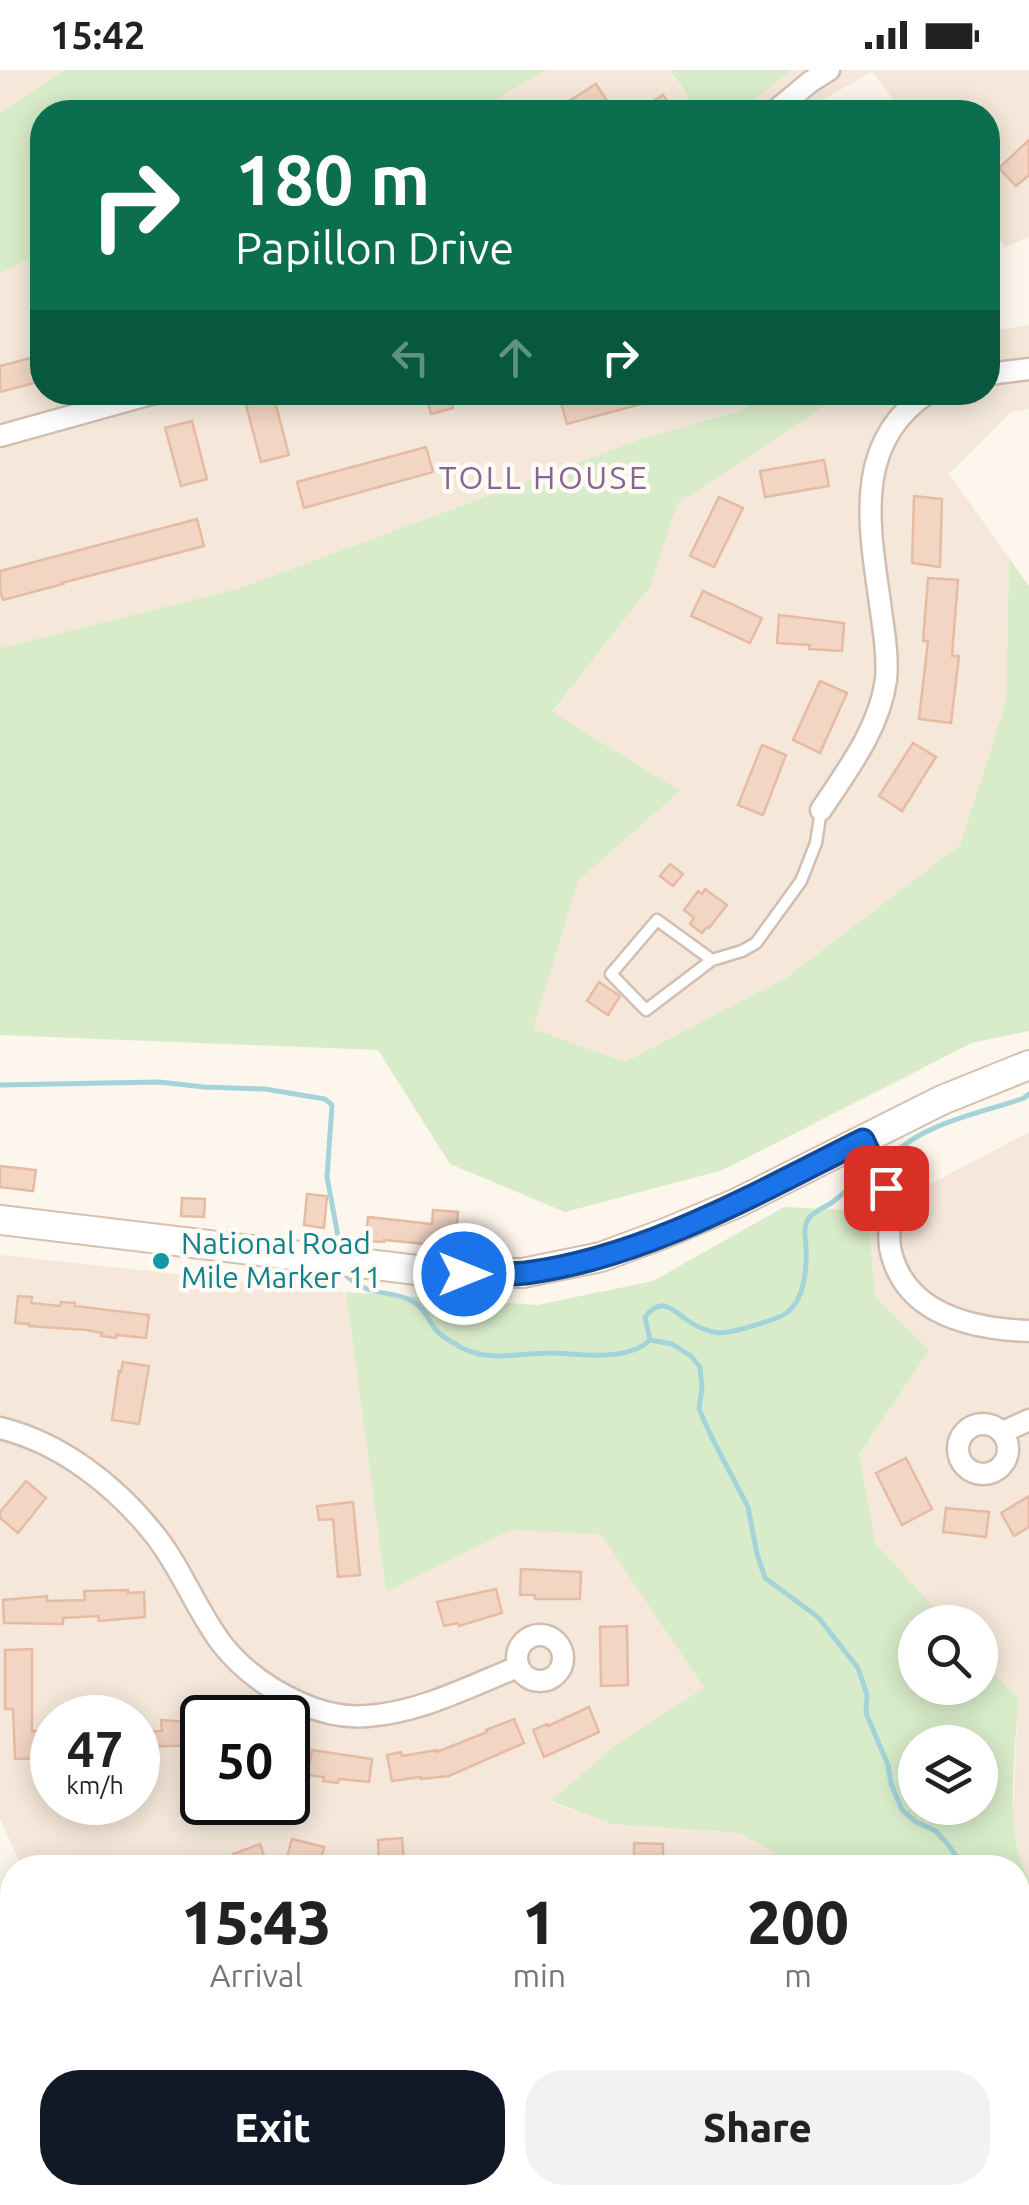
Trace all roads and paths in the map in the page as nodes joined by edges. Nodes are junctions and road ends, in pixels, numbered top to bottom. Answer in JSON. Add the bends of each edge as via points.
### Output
{"nodes":[{"id":1,"x":829,"y":70,"type":"edge"},
{"id":2,"x":788,"y":100,"type":"edge"},
{"id":3,"x":1029,"y":369,"type":"edge"},
{"id":4,"x":1000,"y":373,"type":"edge"},
{"id":5,"x":111,"y":405,"type":"edge"},
{"id":6,"x":910,"y":405,"type":"edge"},
{"id":7,"x":0,"y":436,"type":"edge"},
{"id":8,"x":821,"y":810,"type":"joint"},
{"id":9,"x":712,"y":960,"type":"junction"},
{"id":10,"x":1029,"y":1065,"type":"edge"},
{"id":11,"x":863,"y":1140,"type":"junction"},
{"id":12,"x":0,"y":1220,"type":"edge"},
{"id":13,"x":1029,"y":1331,"type":"edge"},
{"id":14,"x":1029,"y":1420,"type":"edge"},
{"id":15,"x":0,"y":1428,"type":"edge"},
{"id":16,"x":1002,"y":1432,"type":"dead end"},
{"id":17,"x":518,"y":1667,"type":"dead end"}],
"edges":[{"from":1,"to":2,"type":"street"},
{"from":3,"to":4,"type":"street"},
{"from":5,"to":7,"type":"street"},
{"from":6,"to":8,"type":"street","via":[[876,460],[870,484],[886,680],[869,736]]},
{"from":8,"to":9,"type":"lane","via":[[809,865],[780,910],[756,943]]},
{"from":9,"to":9,"type":"lane","via":[[646,1010],[611,974],[656,920]]},
{"from":10,"to":11,"type":"main road"},
{"from":11,"to":12,"type":"main road","via":[[663,1234],[601,1257],[523,1273],[442,1273]]},
{"from":11,"to":13,"type":"street","via":[[886,1188],[890,1250],[908,1287],[948,1316]]},
{"from":14,"to":16,"type":"street"},
{"from":15,"to":17,"type":"street","via":[[60,1450],[128,1506],[155,1534],[221,1642],[275,1692],[306,1706],[364,1716],[433,1701]]}]}
